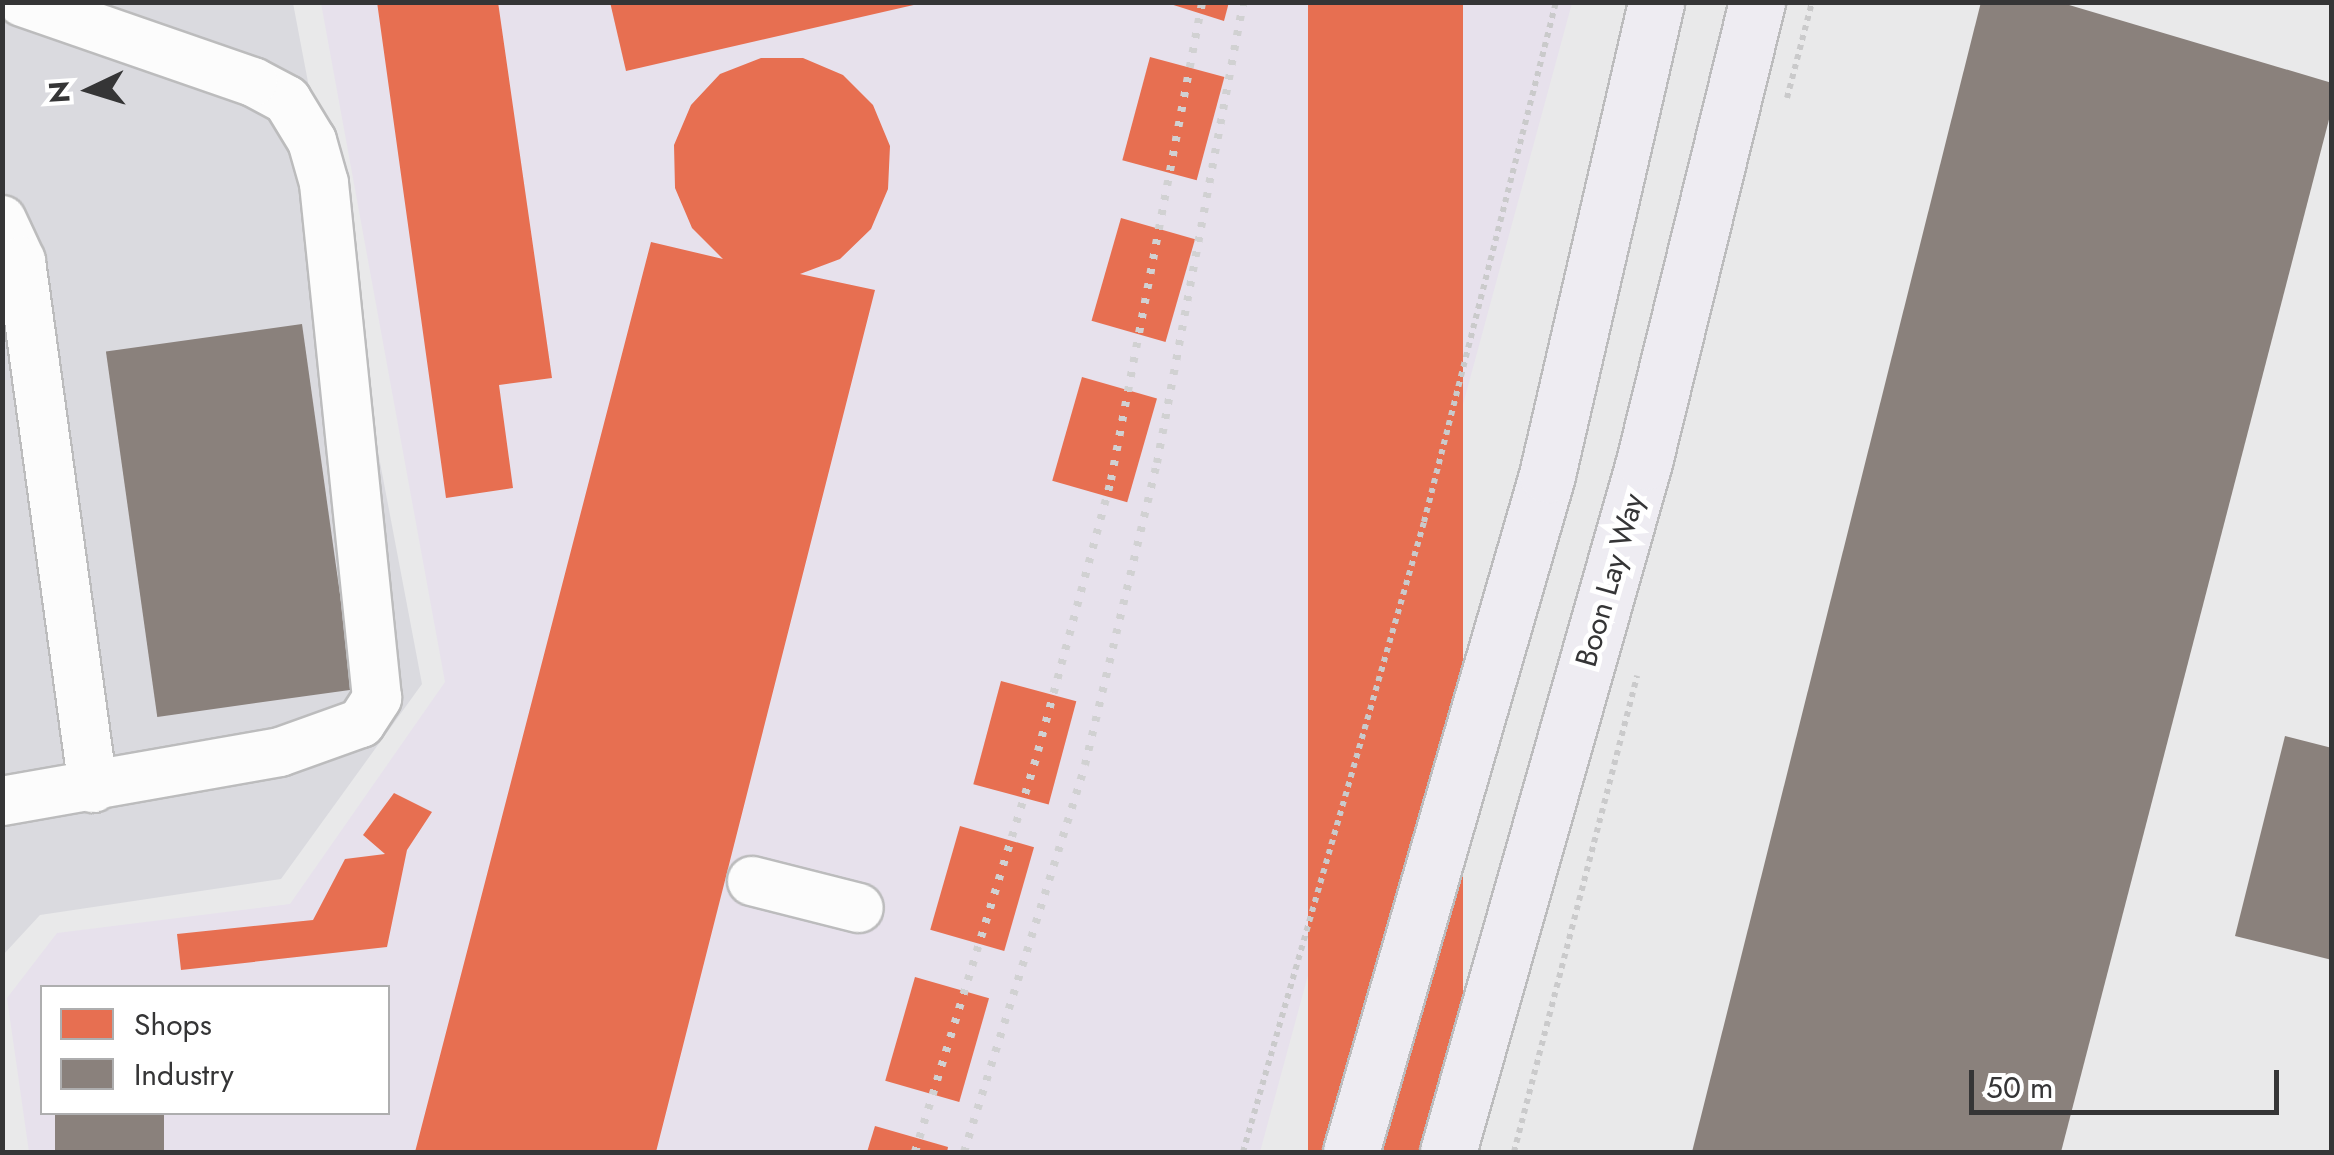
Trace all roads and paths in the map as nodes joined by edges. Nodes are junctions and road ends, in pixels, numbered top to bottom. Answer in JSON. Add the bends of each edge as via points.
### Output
{"nodes":[{"id":1,"x":22,"y":2,"type":"edge"},
{"id":2,"x":1556,"y":2,"type":"edge"},
{"id":3,"x":1656,"y":2,"type":"edge"},
{"id":4,"x":1756,"y":2,"type":"edge"},
{"id":5,"x":2,"y":220,"type":"edge"},
{"id":6,"x":94,"y":788,"type":"junction"},
{"id":7,"x":2,"y":800,"type":"edge"},
{"id":8,"x":752,"y":881,"type":"dead end"},
{"id":9,"x":859,"y":908,"type":"dead end"},
{"id":10,"x":1243,"y":1152,"type":"edge"},
{"id":11,"x":1351,"y":1152,"type":"edge"},
{"id":12,"x":1448,"y":1152,"type":"edge"}],
"edges":[{"from":1,"to":6,"type":"lane","via":[[253,82],[287,100],[312,141],[324,183],[377,698],[361,723],[280,752]]},
{"from":2,"to":10,"type":"path","via":[[1429,502]]},
{"from":3,"to":11,"type":"main road","via":[[1547,476]]},
{"from":4,"to":12,"type":"main road","name":"Boon Lay Way","via":[[1644,462]]},
{"from":5,"to":6,"type":"lane","via":[[20,261]]},
{"from":6,"to":7,"type":"lane"},
{"from":8,"to":9,"type":"lane"}]}
